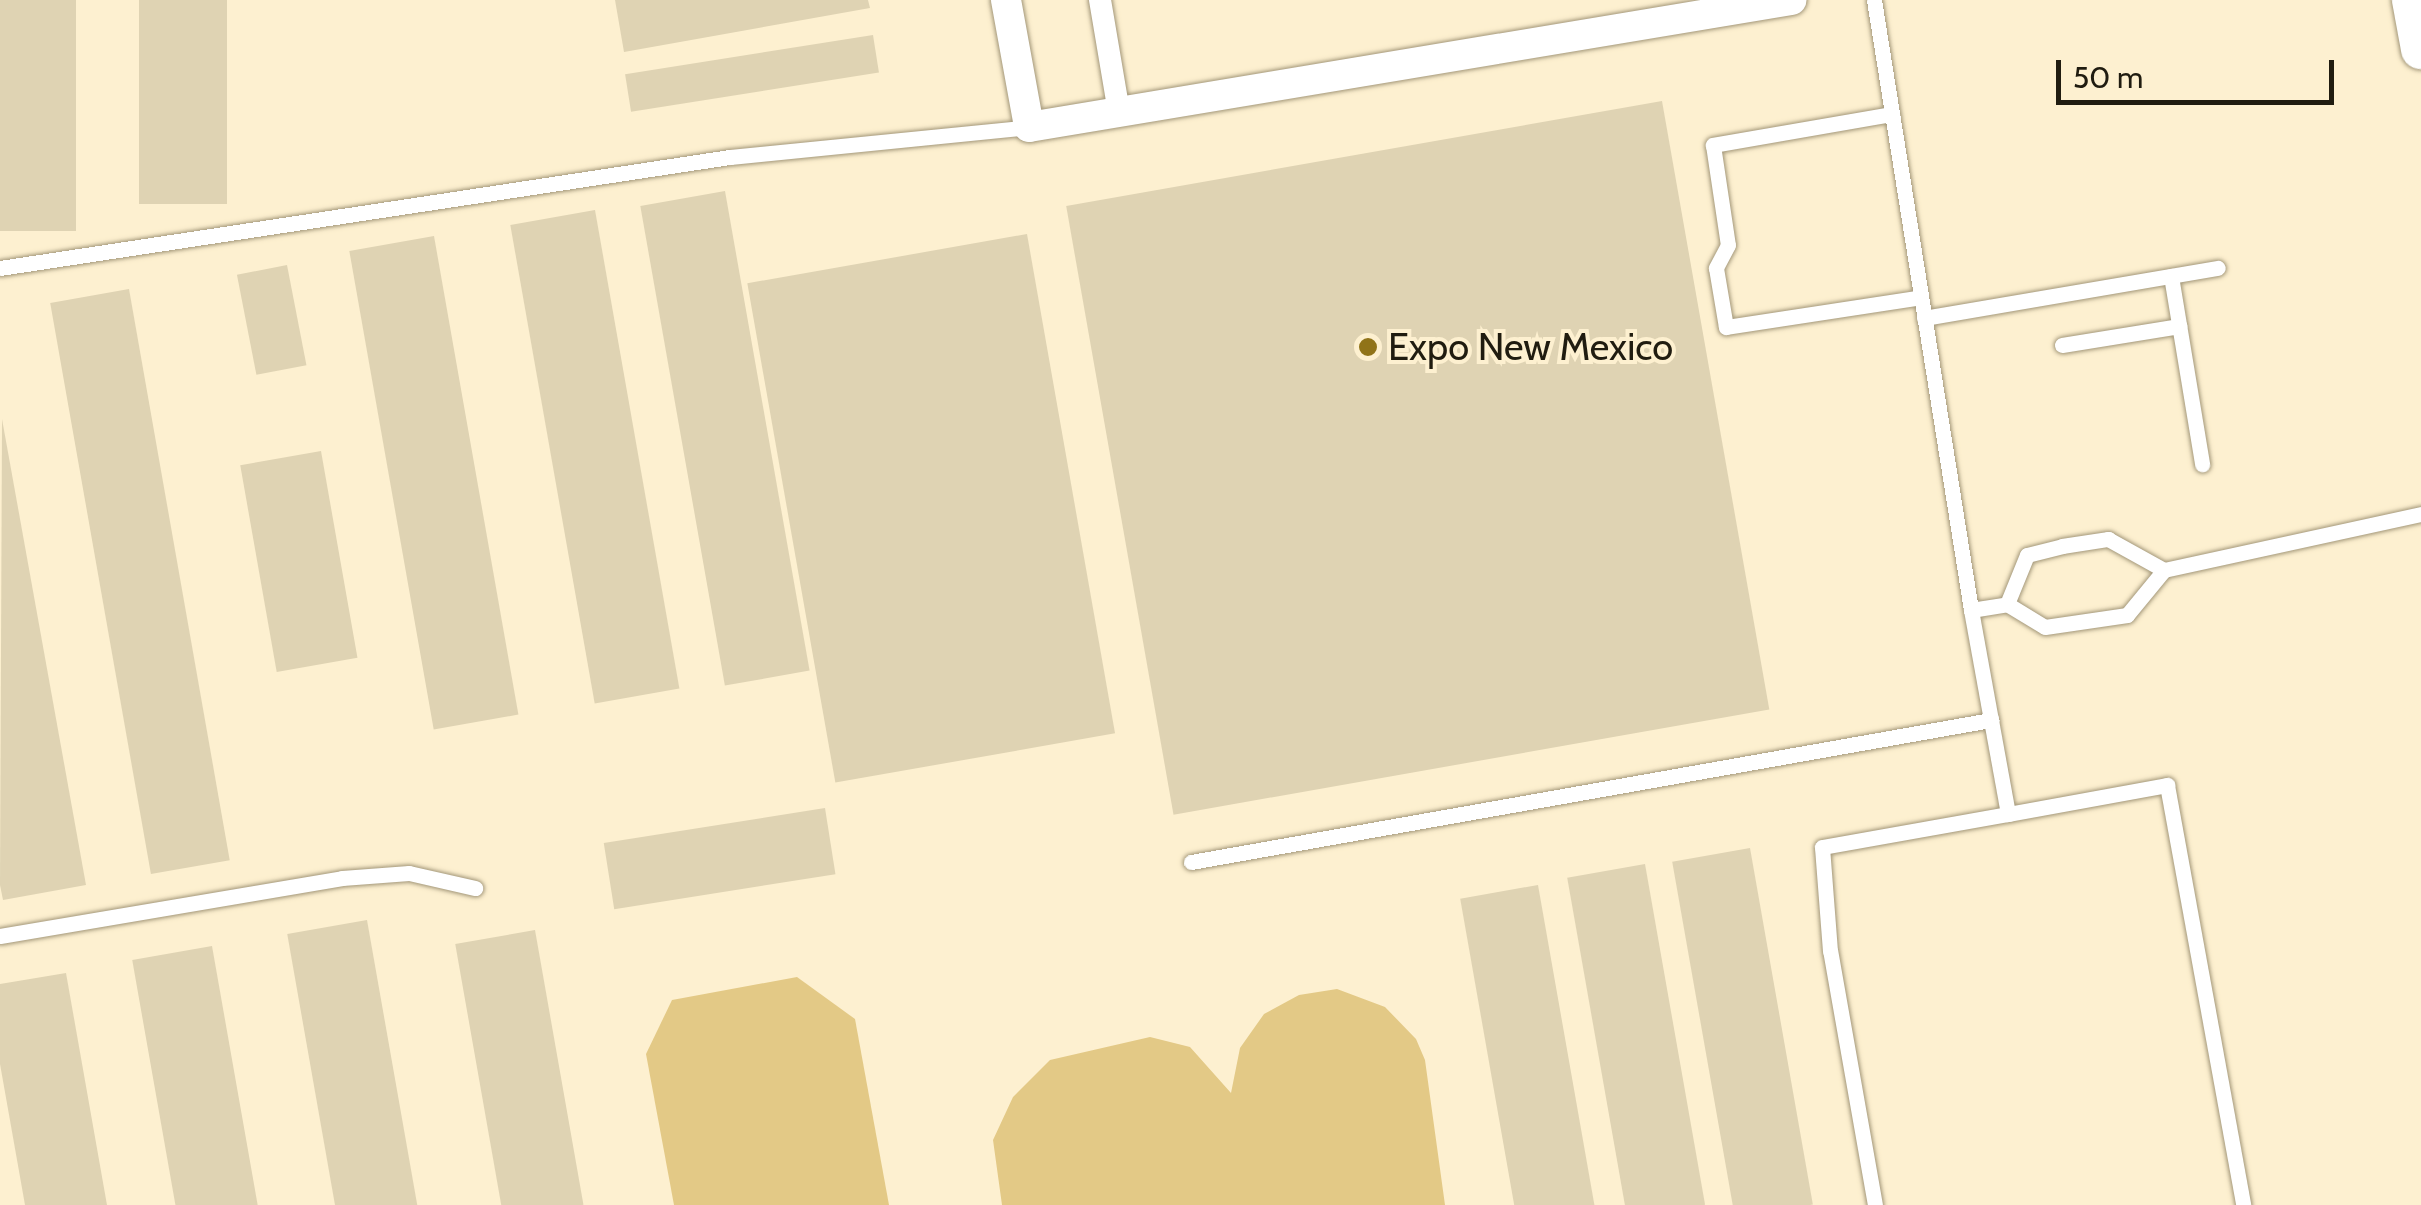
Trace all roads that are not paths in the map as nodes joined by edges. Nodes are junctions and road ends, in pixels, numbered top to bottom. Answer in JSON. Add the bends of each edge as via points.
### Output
{"nodes":[{"id":1,"x":1006,"y":0,"type":"edge"},
{"id":2,"x":1100,"y":0,"type":"edge"},
{"id":3,"x":1791,"y":0,"type":"edge"},
{"id":4,"x":1874,"y":0,"type":"edge"},
{"id":5,"x":2412,"y":0,"type":"edge"},
{"id":6,"x":2421,"y":49,"type":"edge"},
{"id":7,"x":1119,"y":112,"type":"junction"},
{"id":8,"x":1892,"y":114,"type":"junction"},
{"id":9,"x":1029,"y":127,"type":"junction"},
{"id":10,"x":0,"y":268,"type":"edge"},
{"id":11,"x":2218,"y":268,"type":"dead end"},
{"id":12,"x":2171,"y":276,"type":"junction"},
{"id":13,"x":1921,"y":297,"type":"junction"},
{"id":14,"x":1924,"y":318,"type":"junction"},
{"id":15,"x":2180,"y":326,"type":"junction"},
{"id":16,"x":2062,"y":345,"type":"dead end"},
{"id":17,"x":2202,"y":464,"type":"dead end"},
{"id":18,"x":2421,"y":514,"type":"edge"},
{"id":19,"x":2164,"y":570,"type":"junction"},
{"id":20,"x":2007,"y":604,"type":"junction"},
{"id":21,"x":1972,"y":610,"type":"junction"},
{"id":22,"x":1991,"y":720,"type":"junction"},
{"id":23,"x":2008,"y":814,"type":"junction"},
{"id":24,"x":1190,"y":862,"type":"dead end"},
{"id":25,"x":475,"y":888,"type":"dead end"},
{"id":26,"x":0,"y":936,"type":"edge"},
{"id":27,"x":1875,"y":1205,"type":"edge"},
{"id":28,"x":2243,"y":1205,"type":"edge"}],
"edges":[{"from":1,"to":9,"type":"street"},
{"from":2,"to":7,"type":"street"},
{"from":3,"to":7,"type":"street"},
{"from":4,"to":8,"type":"lane"},
{"from":5,"to":6,"type":"street"},
{"from":7,"to":9,"type":"street"},
{"from":8,"to":13,"type":"lane"},
{"from":8,"to":13,"type":"lane","via":[[1713,145],[1728,245],[1716,268],[1722,308],[1726,327]]},
{"from":9,"to":10,"type":"lane","via":[[730,157]]},
{"from":11,"to":12,"type":"lane"},
{"from":12,"to":14,"type":"lane"},
{"from":12,"to":15,"type":"lane"},
{"from":13,"to":14,"type":"lane"},
{"from":14,"to":21,"type":"lane"},
{"from":15,"to":16,"type":"lane"},
{"from":15,"to":17,"type":"lane"},
{"from":18,"to":19,"type":"lane"},
{"from":19,"to":20,"type":"lane","via":[[2127,615],[2044,627]]},
{"from":19,"to":20,"type":"lane","via":[[2108,539],[2062,546],[2027,554]]},
{"from":20,"to":21,"type":"lane"},
{"from":21,"to":22,"type":"lane"},
{"from":22,"to":23,"type":"lane"},
{"from":22,"to":24,"type":"lane"},
{"from":23,"to":27,"type":"lane","via":[[1822,847],[1830,952]]},
{"from":23,"to":28,"type":"lane","via":[[2167,785]]},
{"from":25,"to":26,"type":"lane","via":[[410,873],[342,878]]}]}
